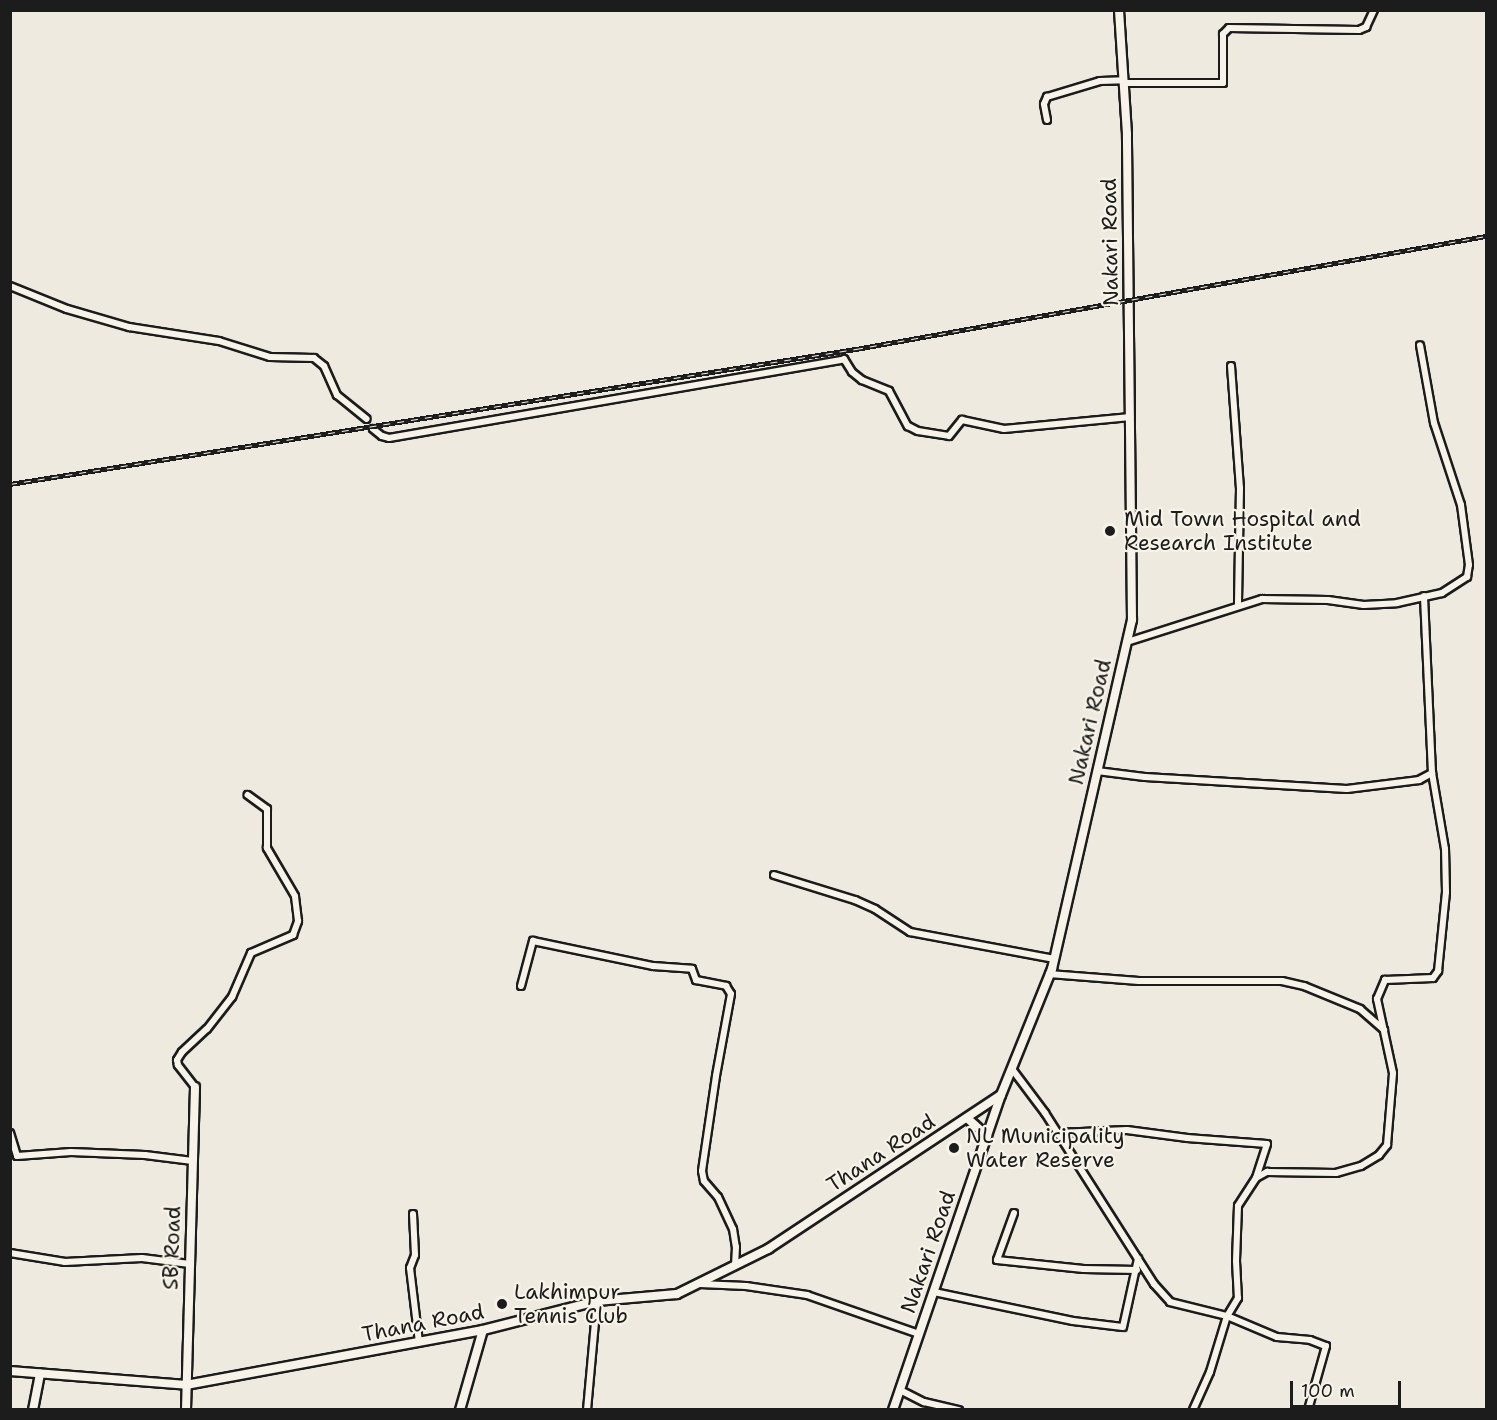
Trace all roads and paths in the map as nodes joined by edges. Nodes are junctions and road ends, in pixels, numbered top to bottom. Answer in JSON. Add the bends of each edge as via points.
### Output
{"nodes":[{"id":1,"x":1119,"y":10,"type":"edge"},
{"id":2,"x":1374,"y":10,"type":"edge"},
{"id":3,"x":1124,"y":82,"type":"junction"},
{"id":4,"x":1047,"y":120,"type":"dead end"},
{"id":5,"x":10,"y":286,"type":"edge"},
{"id":6,"x":1420,"y":345,"type":"dead end"},
{"id":7,"x":1231,"y":366,"type":"dead end"},
{"id":8,"x":1130,"y":417,"type":"junction"},
{"id":9,"x":367,"y":419,"type":"dead end"},
{"id":10,"x":373,"y":429,"type":"dead end"},
{"id":11,"x":1424,"y":596,"type":"junction"},
{"id":12,"x":1238,"y":604,"type":"junction"},
{"id":13,"x":1127,"y":642,"type":"junction"},
{"id":14,"x":1097,"y":771,"type":"junction"},
{"id":15,"x":1432,"y":773,"type":"junction"},
{"id":16,"x":249,"y":795,"type":"dead end"},
{"id":17,"x":774,"y":875,"type":"dead end"},
{"id":18,"x":1054,"y":959,"type":"junction"},
{"id":19,"x":1049,"y":974,"type":"junction"},
{"id":20,"x":521,"y":986,"type":"dead end"},
{"id":21,"x":1385,"y":1031,"type":"junction"},
{"id":22,"x":1012,"y":1069,"type":"junction"},
{"id":23,"x":195,"y":1087,"type":"joint"},
{"id":24,"x":1002,"y":1095,"type":"junction"},
{"id":25,"x":967,"y":1118,"type":"junction"},
{"id":26,"x":10,"y":1133,"type":"edge"},
{"id":27,"x":1058,"y":1133,"type":"junction"},
{"id":28,"x":987,"y":1136,"type":"junction"},
{"id":29,"x":193,"y":1161,"type":"junction"},
{"id":30,"x":1256,"y":1178,"type":"junction"},
{"id":31,"x":1014,"y":1213,"type":"dead end"},
{"id":32,"x":413,"y":1214,"type":"dead end"},
{"id":33,"x":10,"y":1253,"type":"edge"},
{"id":34,"x":1138,"y":1259,"type":"junction"},
{"id":35,"x":190,"y":1264,"type":"junction"},
{"id":36,"x":735,"y":1265,"type":"junction"},
{"id":37,"x":1144,"y":1268,"type":"junction"},
{"id":38,"x":1136,"y":1270,"type":"junction"},
{"id":39,"x":696,"y":1284,"type":"junction"},
{"id":40,"x":934,"y":1292,"type":"junction"},
{"id":41,"x":597,"y":1300,"type":"junction"},
{"id":42,"x":1227,"y":1316,"type":"junction"},
{"id":43,"x":483,"y":1330,"type":"junction"},
{"id":44,"x":919,"y":1334,"type":"junction"},
{"id":45,"x":419,"y":1342,"type":"junction"},
{"id":46,"x":10,"y":1371,"type":"edge"},
{"id":47,"x":40,"y":1374,"type":"junction"},
{"id":48,"x":186,"y":1385,"type":"junction"},
{"id":49,"x":900,"y":1390,"type":"junction"},
{"id":50,"x":460,"y":1409,"type":"edge"},
{"id":51,"x":33,"y":1410,"type":"edge"},
{"id":52,"x":186,"y":1410,"type":"edge"},
{"id":53,"x":587,"y":1410,"type":"edge"},
{"id":54,"x":893,"y":1410,"type":"edge"},
{"id":55,"x":959,"y":1410,"type":"edge"},
{"id":56,"x":1193,"y":1410,"type":"edge"},
{"id":57,"x":1308,"y":1410,"type":"edge"}],
"edges":[{"from":1,"to":3,"type":"street","name":"Nakari Road"},
{"from":2,"to":3,"type":"street","via":[[1366,27],[1359,30],[1229,28],[1223,34],[1223,82]]},
{"from":3,"to":4,"type":"street","via":[[1100,81],[1047,97]]},
{"from":3,"to":8,"type":"street","name":"Nakari Road"},
{"from":5,"to":9,"type":"street","via":[[67,309],[129,327],[219,341],[270,357],[314,358],[324,366],[337,395]]},
{"from":6,"to":11,"type":"street","via":[[1434,423],[1461,505],[1469,565],[1467,577],[1442,593]]},
{"from":7,"to":12,"type":"street","via":[[1240,488]]},
{"from":8,"to":10,"type":"street","via":[[1004,429],[962,420],[949,436],[918,431],[908,426],[889,391],[862,380],[844,359],[389,438]]},
{"from":8,"to":13,"type":"street","name":"Nakari Road","via":[[1132,620]]},
{"from":11,"to":12,"type":"street","via":[[1397,603],[1262,599]]},
{"from":11,"to":15,"type":"street"},
{"from":12,"to":13,"type":"street"},
{"from":13,"to":14,"type":"street","name":"Nakari Road"},
{"from":14,"to":15,"type":"street","via":[[1347,789],[1419,780]]},
{"from":14,"to":18,"type":"street","name":"Nakari Road"},
{"from":15,"to":21,"type":"street","via":[[1445,849],[1446,892],[1438,971],[1432,978],[1386,980],[1377,999]]},
{"from":16,"to":23,"type":"street","via":[[267,809],[267,848],[295,896],[298,921],[293,935],[251,953],[232,997],[207,1029],[182,1052],[178,1065]]},
{"from":17,"to":18,"type":"street","via":[[855,900],[910,932]]},
{"from":18,"to":19,"type":"street","name":"Nakari Road"},
{"from":19,"to":21,"type":"street","via":[[1170,982],[1282,981],[1360,1009]]},
{"from":19,"to":22,"type":"street","name":"Nakari Road"},
{"from":20,"to":36,"type":"street","via":[[533,941],[653,966],[692,969],[696,980],[726,986],[731,994],[702,1171],[733,1229]]},
{"from":21,"to":30,"type":"street","via":[[1393,1073],[1387,1145],[1379,1155],[1361,1166],[1336,1173],[1268,1172]]},
{"from":22,"to":24,"type":"street","name":"Nakari Road"},
{"from":22,"to":27,"type":"street"},
{"from":23,"to":29,"type":"street","name":"SB Road"},
{"from":24,"to":25,"type":"street","name":"Thana Road"},
{"from":24,"to":28,"type":"street","name":"Nakari Road"},
{"from":25,"to":28,"type":"street"},
{"from":25,"to":36,"type":"street","name":"Thana Road","via":[[768,1248]]},
{"from":26,"to":29,"type":"street","via":[[17,1156],[71,1152]]},
{"from":27,"to":30,"type":"street","via":[[1127,1130],[1267,1144]]},
{"from":27,"to":34,"type":"street"},
{"from":28,"to":40,"type":"street","name":"Nakari Road"},
{"from":29,"to":35,"type":"street","name":"SB Road"},
{"from":30,"to":42,"type":"street","via":[[1238,1206],[1238,1298]]},
{"from":31,"to":38,"type":"street","via":[[997,1260]]},
{"from":32,"to":45,"type":"street","via":[[415,1255],[410,1268]]},
{"from":33,"to":35,"type":"street","via":[[65,1262],[142,1258]]},
{"from":34,"to":37,"type":"street"},
{"from":34,"to":38,"type":"street"},
{"from":35,"to":48,"type":"street","name":"SB Road"},
{"from":36,"to":39,"type":"street","name":"Thana Road"},
{"from":37,"to":38,"type":"street"},
{"from":37,"to":42,"type":"street","via":[[1170,1302]]},
{"from":38,"to":40,"type":"street","via":[[1123,1327],[1073,1321]]},
{"from":39,"to":41,"type":"street","name":"Thana Road","via":[[676,1294]]},
{"from":39,"to":44,"type":"street","via":[[807,1295]]},
{"from":40,"to":44,"type":"street","name":"Nakari Road"},
{"from":41,"to":43,"type":"street","name":"Thana Road"},
{"from":41,"to":53,"type":"street"},
{"from":42,"to":56,"type":"street","via":[[1210,1372]]},
{"from":42,"to":57,"type":"street","via":[[1277,1337],[1310,1340],[1326,1346]]},
{"from":43,"to":45,"type":"street","name":"Thana Road"},
{"from":43,"to":50,"type":"street"},
{"from":44,"to":49,"type":"street","name":"Nakari Road"},
{"from":45,"to":48,"type":"street","name":"Thana Road"},
{"from":46,"to":47,"type":"street","name":"Thana Road"},
{"from":47,"to":48,"type":"street","name":"Thana Road"},
{"from":47,"to":51,"type":"street"},
{"from":48,"to":52,"type":"street","name":"SB Road"},
{"from":49,"to":54,"type":"street","name":"Nakari Road"},
{"from":49,"to":55,"type":"street","via":[[924,1402]]}]}
